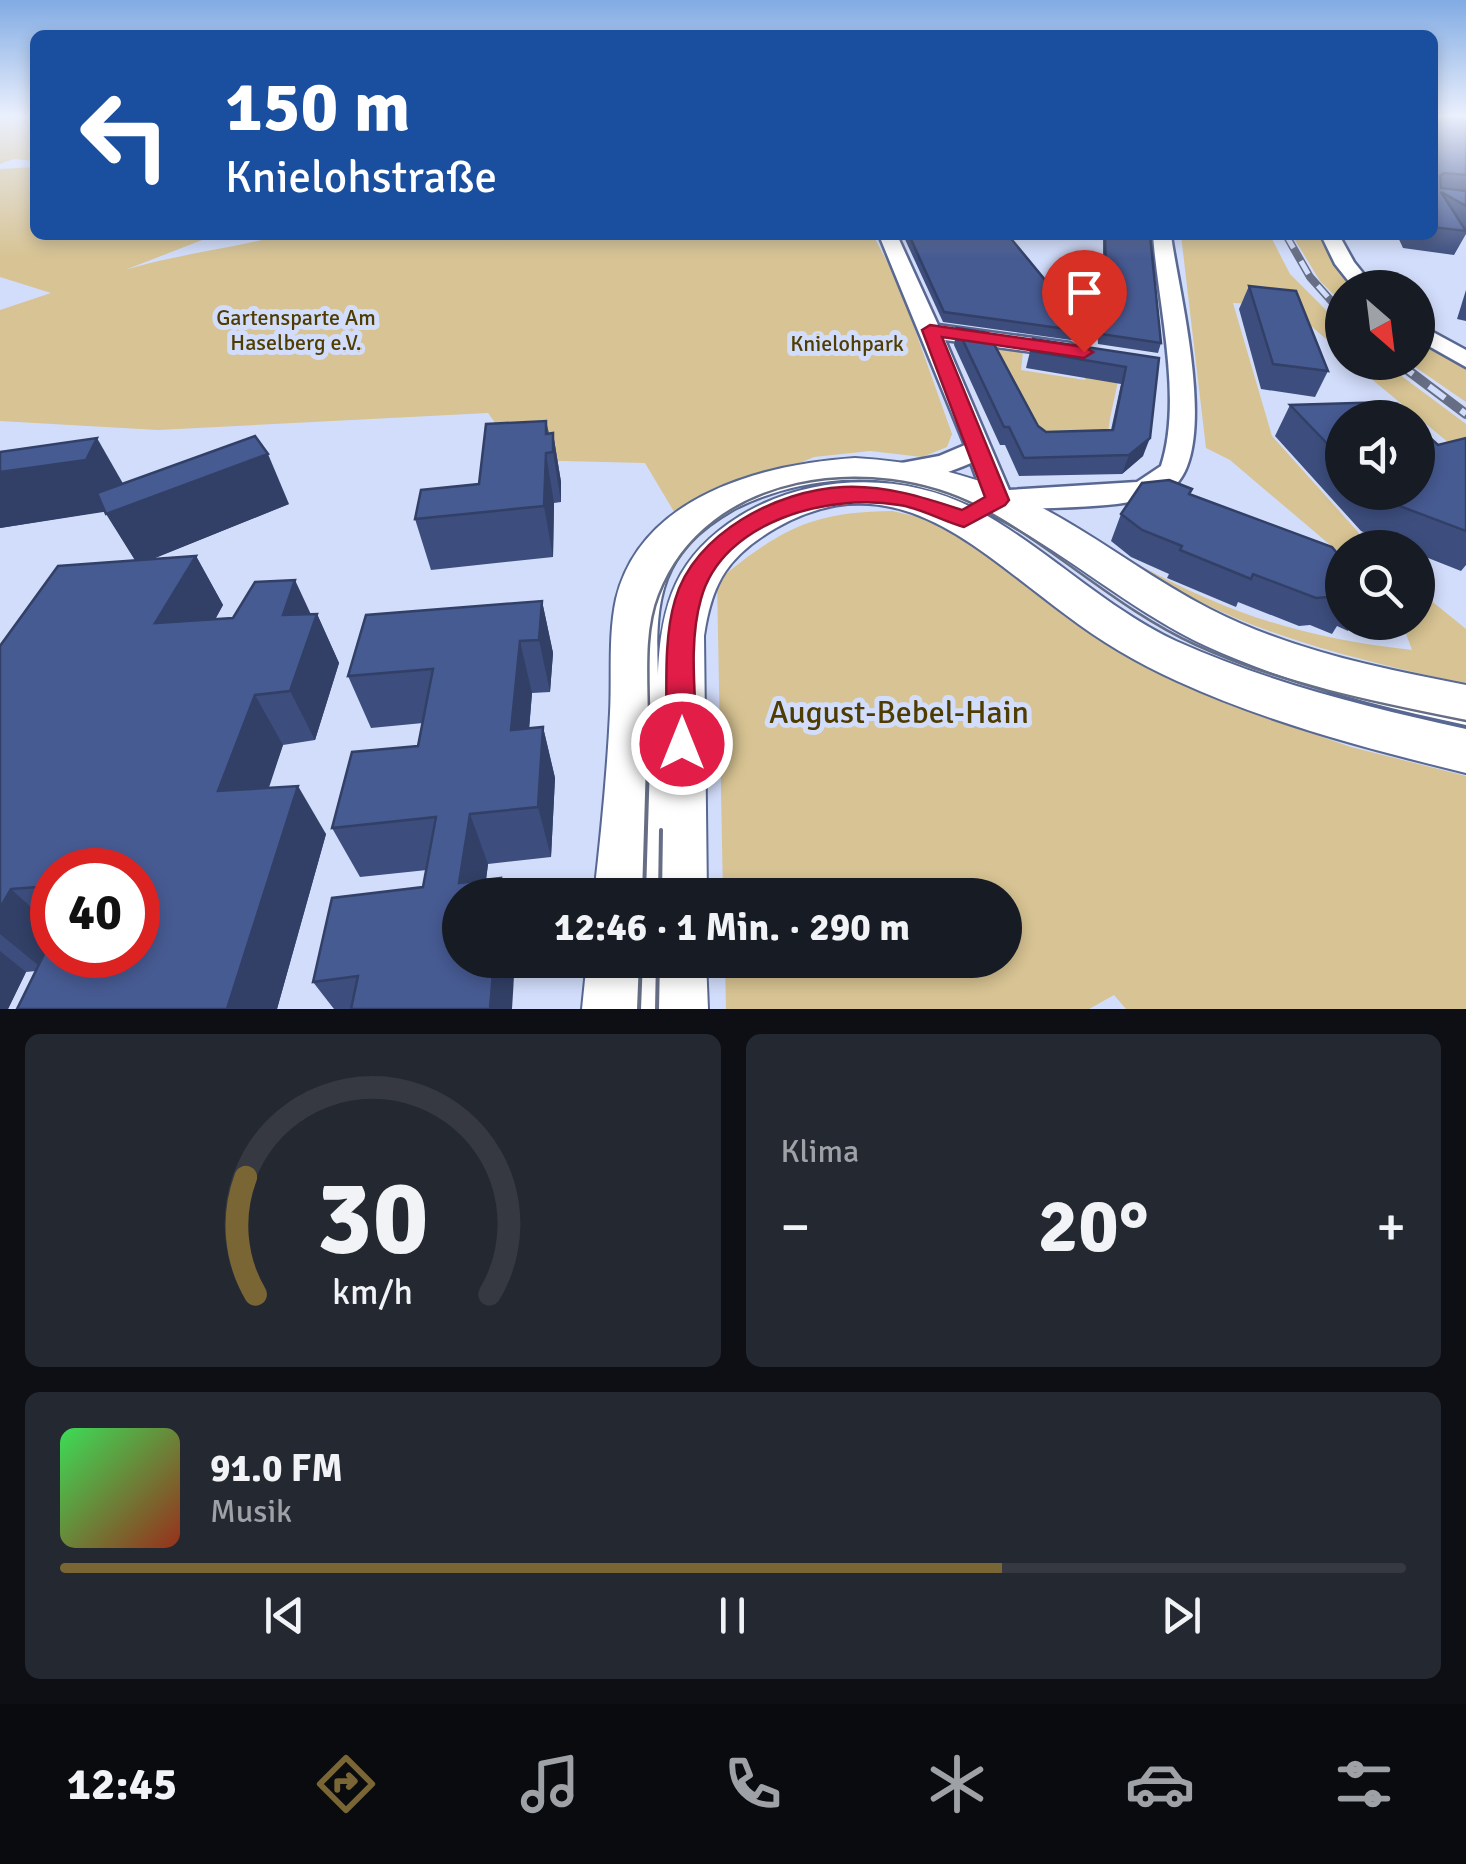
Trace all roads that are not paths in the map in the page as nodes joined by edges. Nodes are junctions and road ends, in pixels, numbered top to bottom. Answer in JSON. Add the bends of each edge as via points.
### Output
{"nodes":[{"id":1,"x":890,"y":240,"type":"edge"},
{"id":2,"x":1162,"y":240,"type":"edge"},
{"id":3,"x":1333,"y":240,"type":"edge"},
{"id":4,"x":1350,"y":270,"type":"edge"},
{"id":5,"x":930,"y":330,"type":"junction"},
{"id":6,"x":1435,"y":341,"type":"edge"},
{"id":7,"x":1088,"y":353,"type":"edge"},
{"id":8,"x":1466,"y":360,"type":"edge"},
{"id":9,"x":980,"y":449,"type":"junction"},
{"id":10,"x":906,"y":470,"type":"junction"},
{"id":11,"x":981,"y":510,"type":"junction"},
{"id":12,"x":1466,"y":705,"type":"edge"},
{"id":13,"x":1466,"y":751,"type":"edge"},
{"id":14,"x":624,"y":878,"type":"edge"},
{"id":15,"x":678,"y":878,"type":"edge"},
{"id":16,"x":617,"y":978,"type":"edge"},
{"id":17,"x":675,"y":978,"type":"edge"},
{"id":18,"x":614,"y":1009,"type":"edge"},
{"id":19,"x":676,"y":1009,"type":"edge"}],
"edges":[{"from":1,"to":5,"type":"street"},
{"from":2,"to":11,"type":"street","via":[[1168,366],[1182,422],[1178,459],[1159,484],[1139,490]]},
{"from":3,"to":4,"type":"street"},
{"from":5,"to":7,"type":"street"},
{"from":5,"to":9,"type":"street"},
{"from":6,"to":8,"type":"street"},
{"from":9,"to":10,"type":"street","via":[[946,464]]},
{"from":9,"to":11,"type":"street"},
{"from":10,"to":11,"type":"street"},
{"from":10,"to":14,"type":"street","via":[[828,470],[754,486],[726,498],[657,552],[634,614]]},
{"from":11,"to":12,"type":"street","via":[[1046,526],[1188,618],[1236,641],[1360,682]]},
{"from":11,"to":13,"type":"street","via":[[1100,618],[1168,657],[1303,709]]},
{"from":11,"to":15,"type":"street","via":[[842,494],[806,500],[771,514],[711,556],[688,597],[682,636]]},
{"from":16,"to":18,"type":"street"},
{"from":17,"to":19,"type":"street"}]}
